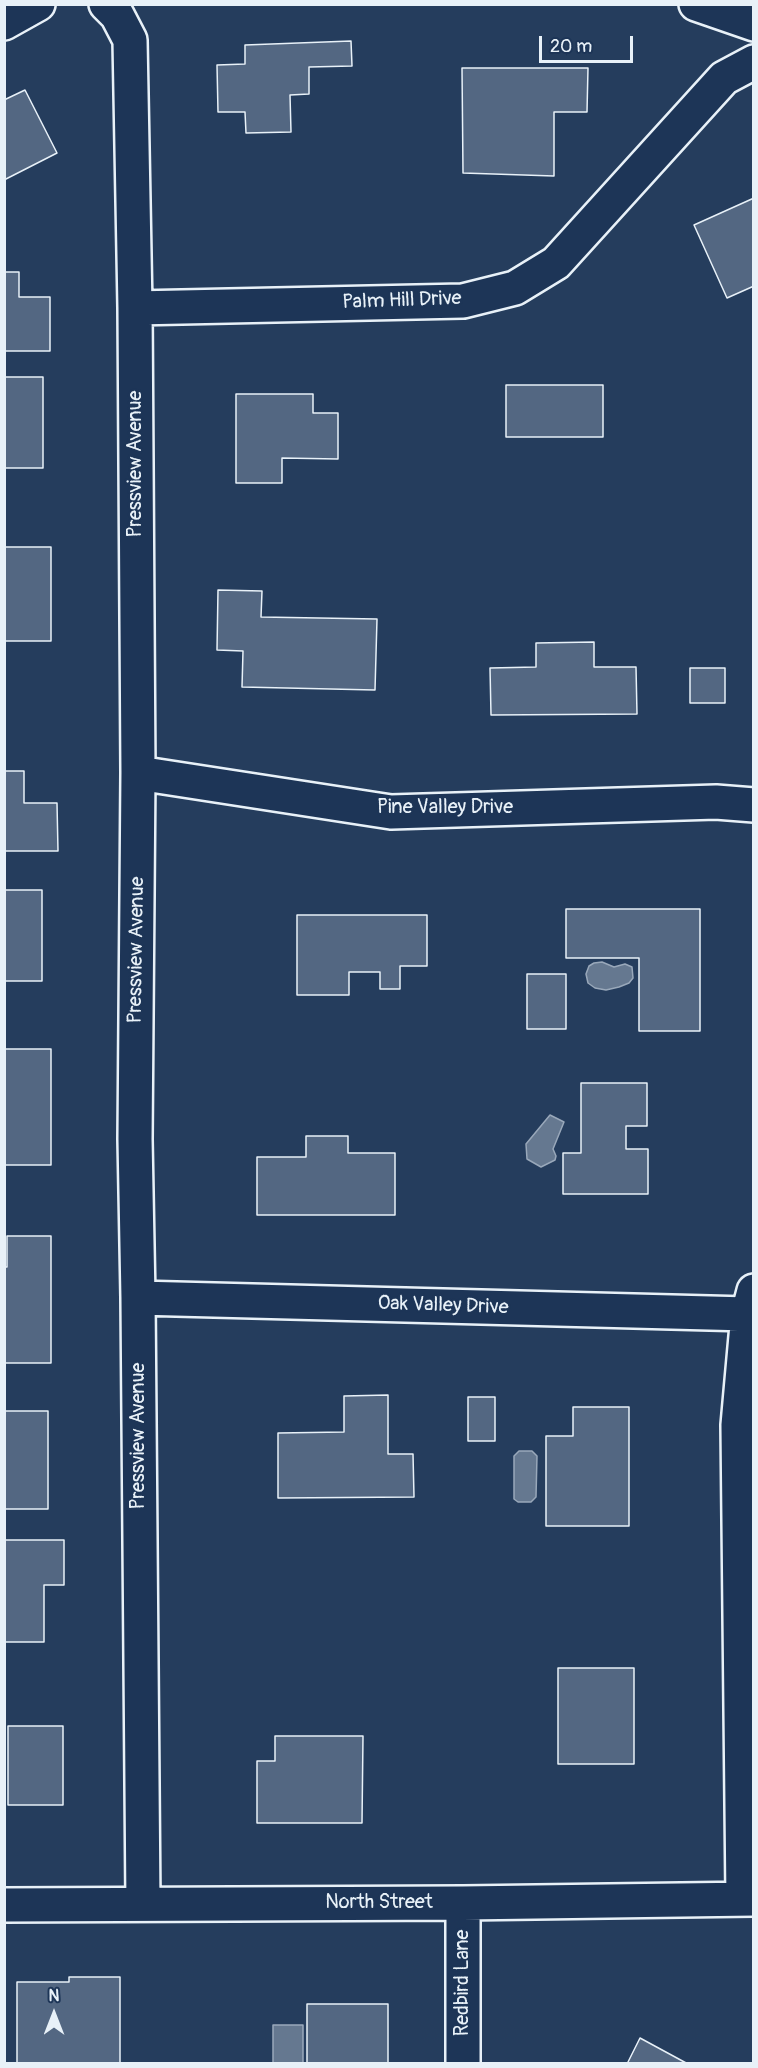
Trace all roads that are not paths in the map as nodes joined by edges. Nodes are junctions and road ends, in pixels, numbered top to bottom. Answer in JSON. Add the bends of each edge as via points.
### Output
{"nodes":[{"id":1,"x":38,"y":4,"type":"edge"},
{"id":2,"x":106,"y":4,"type":"edge"},
{"id":3,"x":696,"y":4,"type":"edge"},
{"id":4,"x":4,"y":23,"type":"edge"},
{"id":5,"x":753,"y":24,"type":"edge"},
{"id":6,"x":753,"y":62,"type":"edge"},
{"id":7,"x":135,"y":308,"type":"junction"},
{"id":8,"x":138,"y":773,"type":"junction"},
{"id":9,"x":753,"y":805,"type":"edge"},
{"id":10,"x":138,"y":1298,"type":"junction"},
{"id":11,"x":751,"y":1303,"type":"edge"},
{"id":12,"x":748,"y":1899,"type":"edge"},
{"id":13,"x":463,"y":1903,"type":"junction"},
{"id":14,"x":143,"y":1904,"type":"junction"},
{"id":15,"x":4,"y":1905,"type":"edge"},
{"id":16,"x":463,"y":2064,"type":"edge"}],
"edges":[{"from":1,"to":4,"type":"street"},
{"from":2,"to":7,"type":"street","name":"Pressview Avenue","via":[[117,15],[130,40]]},
{"from":3,"to":5,"type":"street"},
{"from":6,"to":7,"type":"street","name":"Palm Hill Drive","via":[[724,78],[556,263],[515,288],[462,301]]},
{"from":7,"to":8,"type":"street","name":"Pressview Avenue"},
{"from":8,"to":9,"type":"street","name":"Pine Valley Drive","via":[[391,812],[716,802]]},
{"from":8,"to":10,"type":"street","name":"Pressview Avenue"},
{"from":10,"to":11,"type":"street","name":"Oak Valley Drive"},
{"from":10,"to":14,"type":"street","name":"Pressview Avenue"},
{"from":11,"to":12,"type":"street","via":[[738,1425]]},
{"from":12,"to":13,"type":"street","name":"North Street"},
{"from":13,"to":14,"type":"street","name":"North Street"},
{"from":13,"to":16,"type":"street","name":"Redbird Lane"},
{"from":14,"to":15,"type":"street","name":"North Street"}]}
